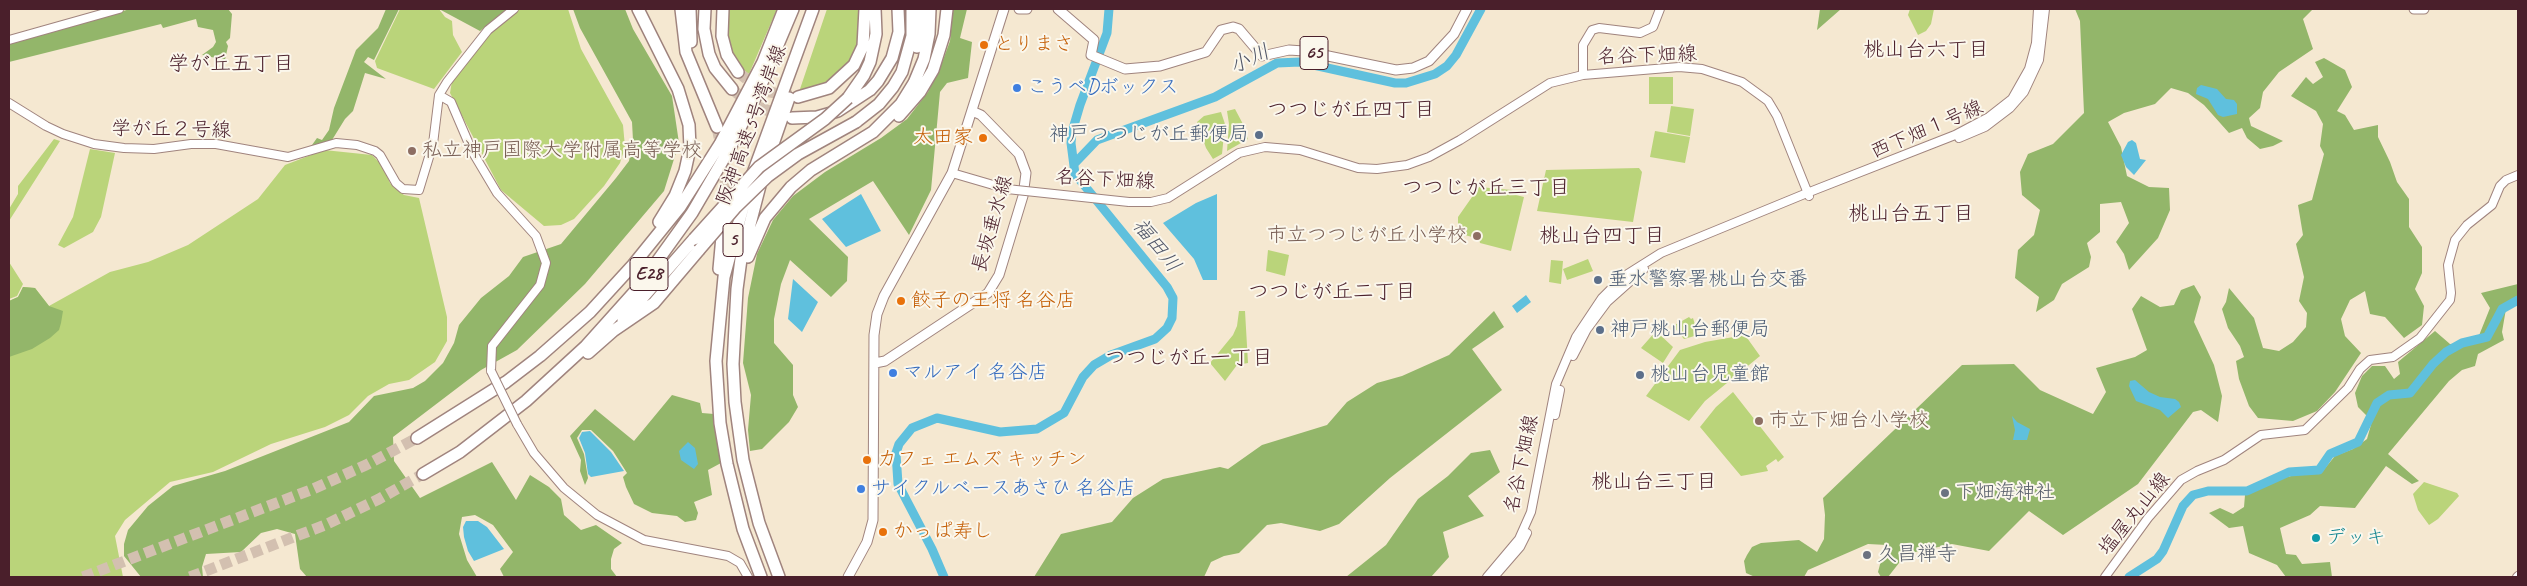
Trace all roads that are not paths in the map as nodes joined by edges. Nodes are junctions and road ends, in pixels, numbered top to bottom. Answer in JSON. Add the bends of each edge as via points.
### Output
{"nodes":[{"id":1,"x":119,"y":9,"type":"edge"},
{"id":2,"x":514,"y":9,"type":"edge"},
{"id":3,"x":638,"y":9,"type":"edge"},
{"id":4,"x":646,"y":9,"type":"edge"},
{"id":5,"x":681,"y":9,"type":"edge"},
{"id":6,"x":690,"y":9,"type":"edge"},
{"id":7,"x":705,"y":9,"type":"edge"},
{"id":8,"x":723,"y":9,"type":"edge"},
{"id":9,"x":784,"y":9,"type":"edge"},
{"id":10,"x":794,"y":9,"type":"edge"},
{"id":11,"x":813,"y":9,"type":"edge"},
{"id":12,"x":821,"y":9,"type":"edge"},
{"id":13,"x":865,"y":9,"type":"edge"},
{"id":14,"x":875,"y":9,"type":"edge"},
{"id":15,"x":898,"y":9,"type":"edge"},
{"id":16,"x":912,"y":9,"type":"edge"},
{"id":17,"x":921,"y":9,"type":"edge"},
{"id":18,"x":930,"y":9,"type":"edge"},
{"id":19,"x":946,"y":9,"type":"edge"},
{"id":20,"x":1004,"y":9,"type":"edge"},
{"id":21,"x":1010,"y":9,"type":"edge"},
{"id":22,"x":1019,"y":9,"type":"edge"},
{"id":23,"x":1027,"y":9,"type":"edge"},
{"id":24,"x":1058,"y":9,"type":"edge"},
{"id":25,"x":1467,"y":9,"type":"edge"},
{"id":26,"x":1660,"y":9,"type":"edge"},
{"id":27,"x":2038,"y":9,"type":"edge"},
{"id":28,"x":2045,"y":9,"type":"edge"},
{"id":29,"x":2414,"y":9,"type":"edge"},
{"id":30,"x":2424,"y":9,"type":"edge"},
{"id":31,"x":9,"y":40,"type":"edge"},
{"id":32,"x":654,"y":44,"type":"junction"},
{"id":33,"x":738,"y":72,"type":"tunnel mouth"},
{"id":34,"x":1582,"y":75,"type":"junction"},
{"id":35,"x":732,"y":90,"type":"tunnel mouth"},
{"id":36,"x":440,"y":95,"type":"junction"},
{"id":37,"x":798,"y":97,"type":"tunnel mouth"},
{"id":38,"x":9,"y":103,"type":"edge"},
{"id":39,"x":975,"y":112,"type":"junction"},
{"id":40,"x":868,"y":114,"type":"junction"},
{"id":41,"x":792,"y":118,"type":"tunnel mouth"},
{"id":42,"x":860,"y":141,"type":"junction"},
{"id":43,"x":955,"y":174,"type":"junction"},
{"id":44,"x":2518,"y":175,"type":"edge"},
{"id":45,"x":726,"y":193,"type":"tunnel mouth"},
{"id":46,"x":1808,"y":195,"type":"junction"},
{"id":47,"x":735,"y":326,"type":"junction"},
{"id":48,"x":571,"y":329,"type":"junction"},
{"id":49,"x":613,"y":331,"type":"junction"},
{"id":50,"x":716,"y":361,"type":"junction"},
{"id":51,"x":878,"y":363,"type":"junction"},
{"id":52,"x":417,"y":438,"type":"tunnel mouth"},
{"id":53,"x":460,"y":452,"type":"junction"},
{"id":54,"x":424,"y":474,"type":"tunnel mouth"},
{"id":55,"x":748,"y":577,"type":"edge"},
{"id":56,"x":761,"y":577,"type":"edge"},
{"id":57,"x":779,"y":577,"type":"edge"},
{"id":58,"x":848,"y":577,"type":"edge"},
{"id":59,"x":854,"y":577,"type":"edge"},
{"id":60,"x":1488,"y":577,"type":"edge"},
{"id":61,"x":1494,"y":577,"type":"edge"},
{"id":62,"x":2105,"y":577,"type":"edge"}],
"edges":[{"from":1,"to":31,"type":"street"},
{"from":2,"to":36,"type":"street","via":[[488,30]]},
{"from":3,"to":32,"type":"highway"},
{"from":4,"to":32,"type":"highway"},
{"from":5,"to":6,"type":"highway","via":[[686,52],[717,127],[692,48]]},
{"from":7,"to":35,"type":"highway","via":[[704,29],[709,54]]},
{"from":8,"to":33,"type":"highway","via":[[722,36],[727,55]]},
{"from":9,"to":48,"type":"highway","number":"E28","via":[[737,114],[693,186],[633,265]]},
{"from":10,"to":53,"type":"highway","number":"E28","via":[[730,148],[658,263],[613,317],[560,371]]},
{"from":11,"to":50,"type":"highway","name":"阪神高速5号湾岸線","number":"5","via":[[738,221],[723,286]]},
{"from":12,"to":47,"type":"highway","name":"阪神高速5号湾岸線","number":"5","via":[[752,210],[740,265]]},
{"from":13,"to":37,"type":"highway","via":[[863,46],[854,65],[829,88]]},
{"from":14,"to":49,"type":"highway","bridge":true,"via":[[876,34],[870,62],[848,98],[825,119],[759,167]]},
{"from":15,"to":41,"type":"highway","via":[[899,32],[892,58],[870,90],[849,106],[833,113]]},
{"from":16,"to":40,"type":"highway","via":[[912,36],[902,72],[888,94]]},
{"from":17,"to":40,"type":"highway","via":[[919,38],[911,63],[890,95]]},
{"from":18,"to":42,"type":"highway","via":[[927,48],[911,89],[892,114]]},
{"from":19,"to":42,"type":"highway","via":[[940,52],[920,92],[894,121]]},
{"from":20,"to":39,"type":"main road"},
{"from":21,"to":39,"type":"main road"},
{"from":22,"to":23,"type":"main road"},
{"from":24,"to":25,"type":"main road","number":"65","via":[[1094,40],[1091,55],[1124,69],[1160,66],[1206,52],[1221,30],[1233,26],[1262,56],[1289,50],[1382,69],[1404,70],[1425,63],[1445,45]]},
{"from":26,"to":34,"type":"street","via":[[1653,27],[1640,33],[1592,30],[1583,45]]},
{"from":27,"to":46,"type":"street","name":"西下畑１号線","via":[[2036,43],[2029,69],[2012,99],[2001,109],[1955,135]]},
{"from":28,"to":46,"type":"street","name":"西下畑１号線","via":[[2040,60],[2024,92],[2010,108],[1985,127],[1957,140]]},
{"from":29,"to":30,"type":"main road"},
{"from":32,"to":48,"type":"highway","via":[[687,113],[690,148],[685,171],[675,196],[652,233]]},
{"from":34,"to":43,"type":"street","name":"名谷下畑線","bridge":true,"via":[[1550,82],[1460,140],[1407,165],[1358,168],[1300,150],[1265,147],[1238,153],[1168,198],[1151,202],[1007,189]]},
{"from":34,"to":46,"type":"street","name":"名谷下畑線","via":[[1702,69],[1742,82],[1763,96],[1777,116]]},
{"from":36,"to":38,"type":"street","name":"学が丘２号線","via":[[433,144],[419,190],[404,189],[396,183],[380,155],[357,145],[336,143],[282,157],[216,144],[154,149],[94,144],[51,129]]},
{"from":36,"to":55,"type":"street","bridge":true,"via":[[451,102],[476,159],[497,193],[536,236],[546,263],[540,285],[492,346],[491,370],[534,453],[564,488],[597,515],[644,540],[728,556],[740,563]]},
{"from":39,"to":43,"type":"main road"},
{"from":39,"to":51,"type":"main road","name":"長坂垂水線","via":[[1021,157],[1026,173],[1023,196],[999,275],[988,293]]},
{"from":40,"to":49,"type":"highway","bridge":true,"via":[[798,154],[768,176],[736,207],[654,303]]},
{"from":42,"to":47,"type":"highway","via":[[801,178],[772,207],[758,230],[748,257]]},
{"from":43,"to":51,"type":"main road","via":[[885,306]]},
{"from":44,"to":62,"type":"street","name":"塩屋丸山線","via":[[2500,186],[2492,205],[2467,224],[2455,240],[2449,259],[2450,300],[2420,338],[2393,357],[2370,360],[2348,388],[2305,430],[2261,435],[2224,460],[2181,480],[2148,518]]},
{"from":45,"to":50,"type":"highway","via":[[716,315]]},
{"from":46,"to":60,"type":"street","name":"名谷下畑線","via":[[1660,253],[1624,277],[1602,298],[1576,337],[1556,384],[1531,512],[1519,539]]},
{"from":46,"to":61,"type":"street","name":"名谷下畑線","via":[[1663,257],[1637,274],[1607,302],[1571,358],[1561,384],[1538,506],[1529,530],[1520,547]]},
{"from":47,"to":57,"type":"highway","name":"阪神高速5号湾岸線","number":"5","via":[[734,383],[740,442],[759,524]]},
{"from":48,"to":52,"type":"highway","number":"E28","via":[[506,382]]},
{"from":49,"to":53,"type":"highway","via":[[529,404]]},
{"from":50,"to":56,"type":"highway","name":"阪神高速5号湾岸線","number":"5","via":[[723,444],[737,508]]},
{"from":51,"to":58,"type":"main road","via":[[873,520],[867,542]]},
{"from":51,"to":59,"type":"main road","via":[[878,520],[872,543]]},
{"from":53,"to":54,"type":"highway","number":"E28"}]}
